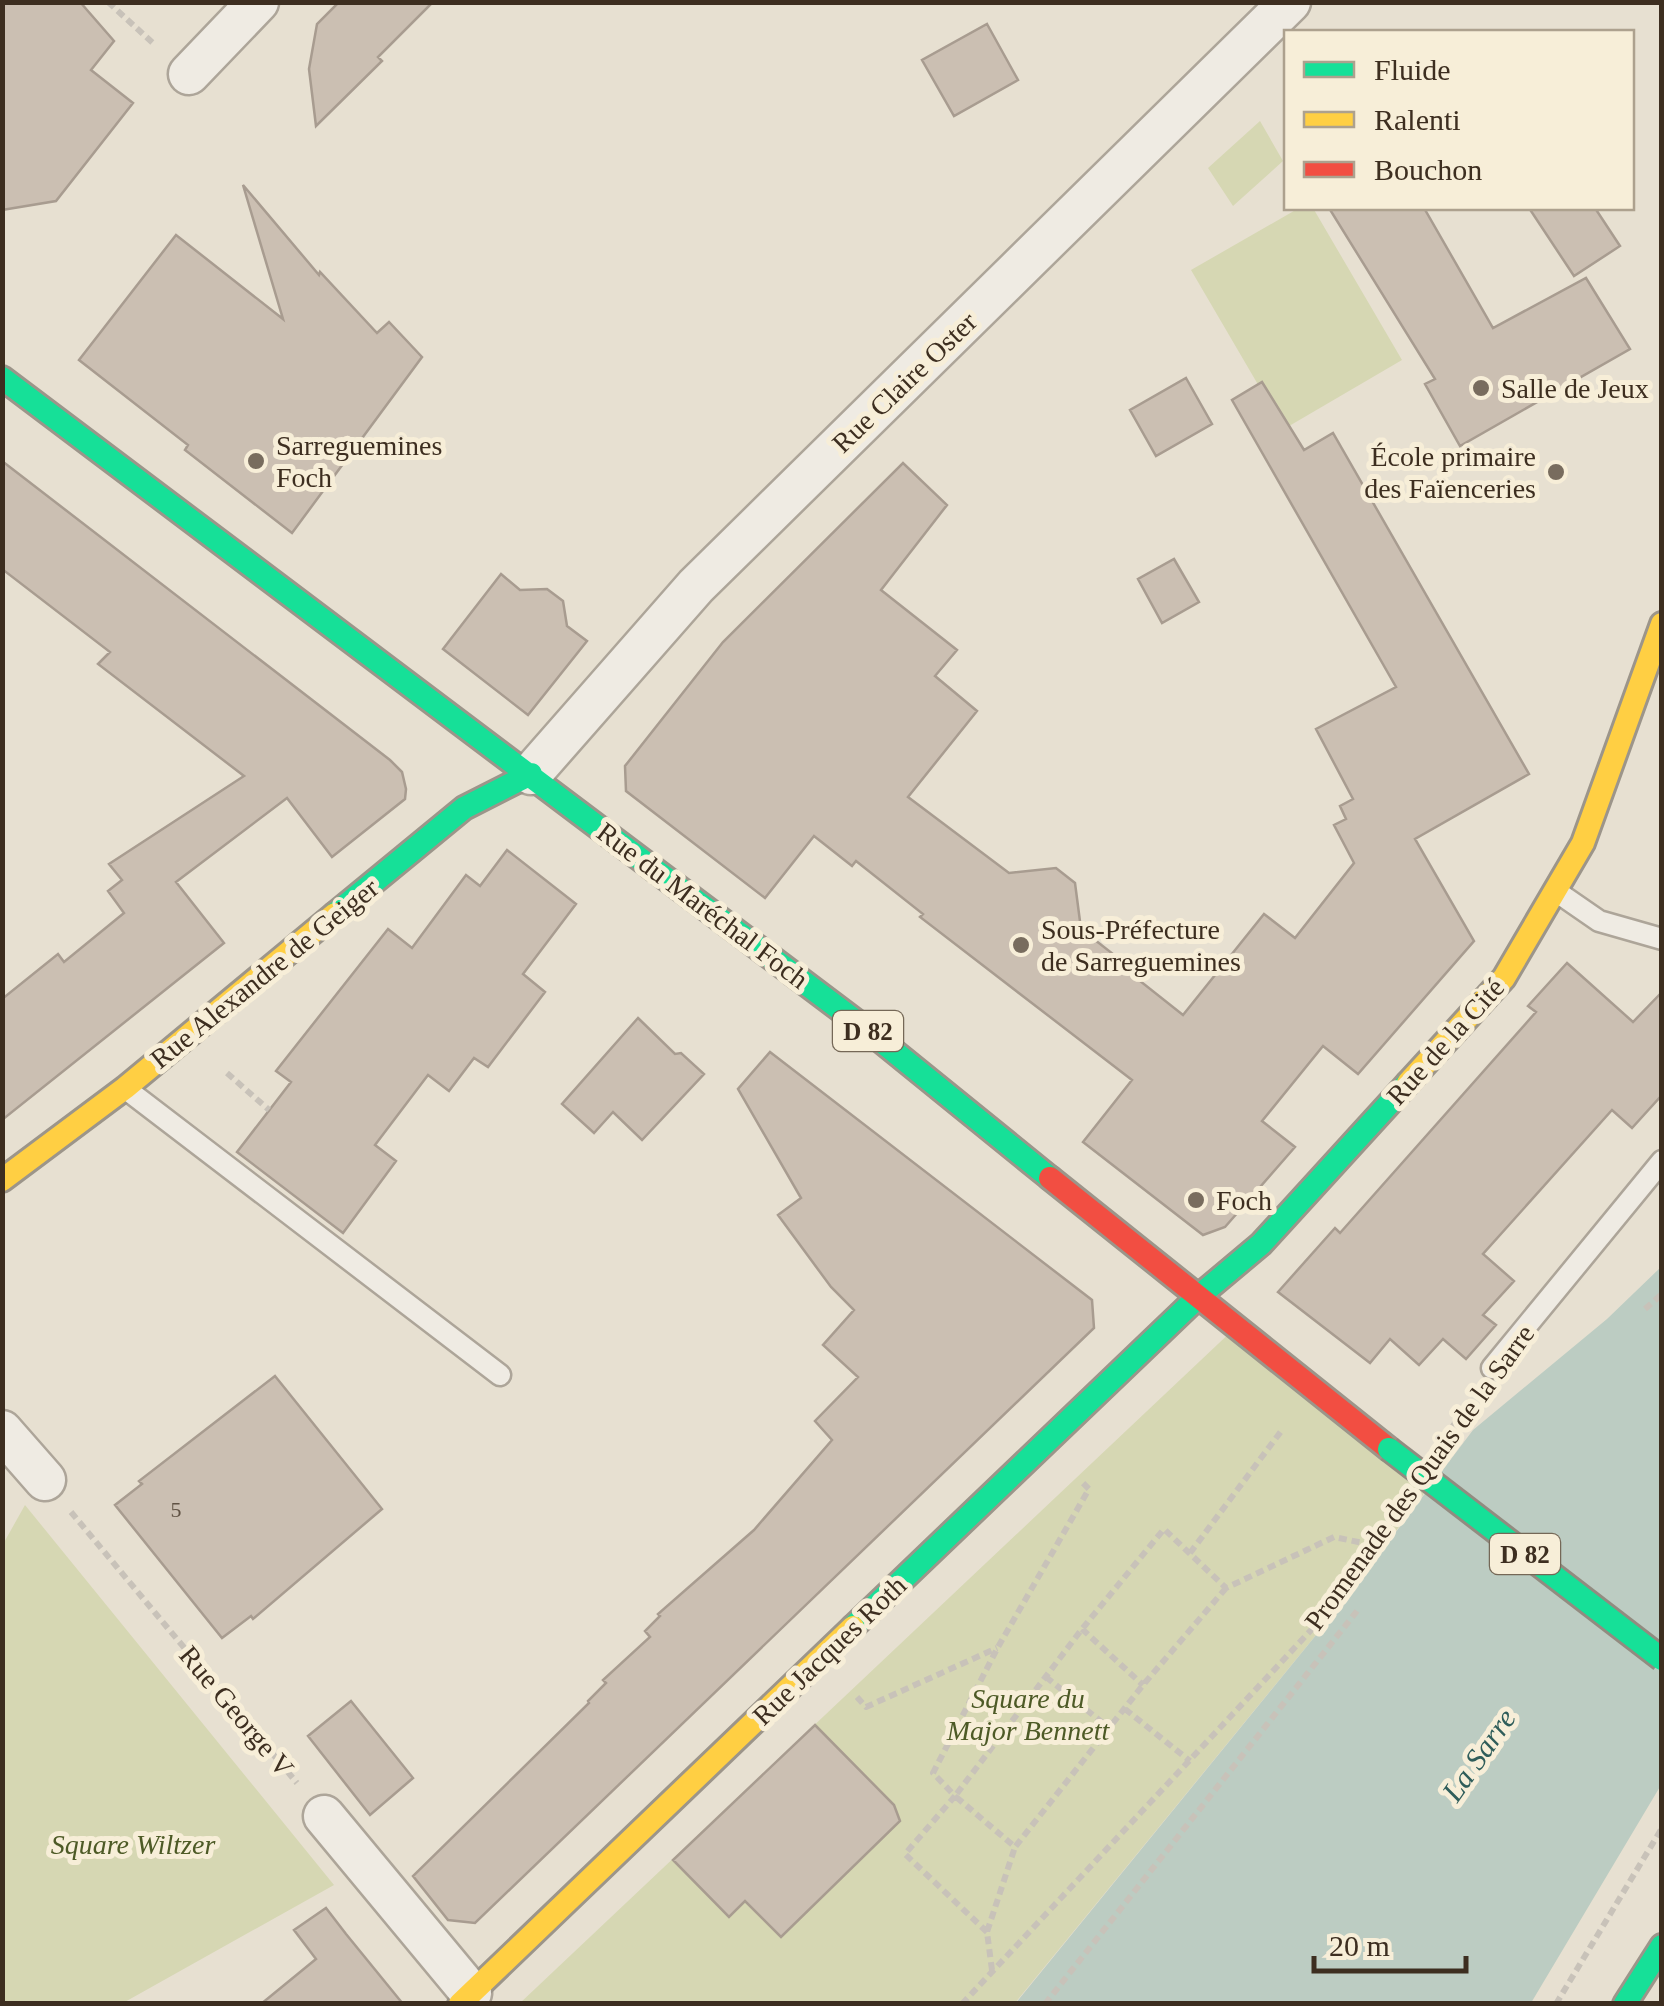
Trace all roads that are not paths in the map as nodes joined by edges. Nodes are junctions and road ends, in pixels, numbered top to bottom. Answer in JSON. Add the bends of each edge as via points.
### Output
{"nodes":[{"id":1,"x":258,"y":2,"type":"edge"},
{"id":2,"x":1290,"y":2,"type":"edge"},
{"id":3,"x":189,"y":74,"type":"road end"},
{"id":4,"x":2,"y":378,"type":"edge"},
{"id":5,"x":1662,"y":624,"type":"edge"},
{"id":6,"x":531,"y":774,"type":"junction"},
{"id":7,"x":1555,"y":891,"type":"junction"},
{"id":8,"x":1662,"y":940,"type":"edge"},
{"id":9,"x":125,"y":1088,"type":"junction"},
{"id":10,"x":1662,"y":1161,"type":"edge"},
{"id":11,"x":2,"y":1180,"type":"edge"},
{"id":12,"x":1199,"y":1296,"type":"junction"},
{"id":13,"x":1492,"y":1368,"type":"road end"},
{"id":14,"x":500,"y":1375,"type":"dead end"},
{"id":15,"x":2,"y":1431,"type":"edge"},
{"id":16,"x":45,"y":1480,"type":"road end"},
{"id":17,"x":1662,"y":1659,"type":"edge"},
{"id":18,"x":324,"y":1816,"type":"road end"},
{"id":19,"x":1662,"y":1946,"type":"edge"},
{"id":20,"x":465,"y":1998,"type":"edge"},
{"id":21,"x":1625,"y":2004,"type":"edge"}],
"edges":[{"from":1,"to":3,"type":"street"},
{"from":2,"to":6,"type":"street","name":"Rue Claire Oster","via":[[696,586]]},
{"from":4,"to":6,"type":"main road","name":"Rue du Maréchal Foch"},
{"from":5,"to":7,"type":"main road","name":"Rue de la Cité","via":[[1583,843]]},
{"from":6,"to":9,"type":"main road","name":"Rue Alexandre de Geiger","via":[[464,808]]},
{"from":6,"to":12,"type":"main road","name":"Rue du Maréchal Foch","number":"D 82","via":[[870,1032]]},
{"from":7,"to":8,"type":"lane","via":[[1600,922]]},
{"from":7,"to":12,"type":"main road","name":"Rue de la Cité","via":[[1504,978],[1261,1244]]},
{"from":9,"to":11,"type":"main road","name":"Rue Alexandre de Geiger"},
{"from":9,"to":14,"type":"lane"},
{"from":10,"to":13,"type":"lane","name":"Promenade des Quais de la Sarre"},
{"from":12,"to":17,"type":"main road","name":"Rue du Maréchal Foch","number":"D 82","bridge":true},
{"from":12,"to":20,"type":"main road","name":"Rue Jacques Roth"},
{"from":15,"to":16,"type":"street"},
{"from":18,"to":20,"type":"street"},
{"from":19,"to":21,"type":"main road"}]}
